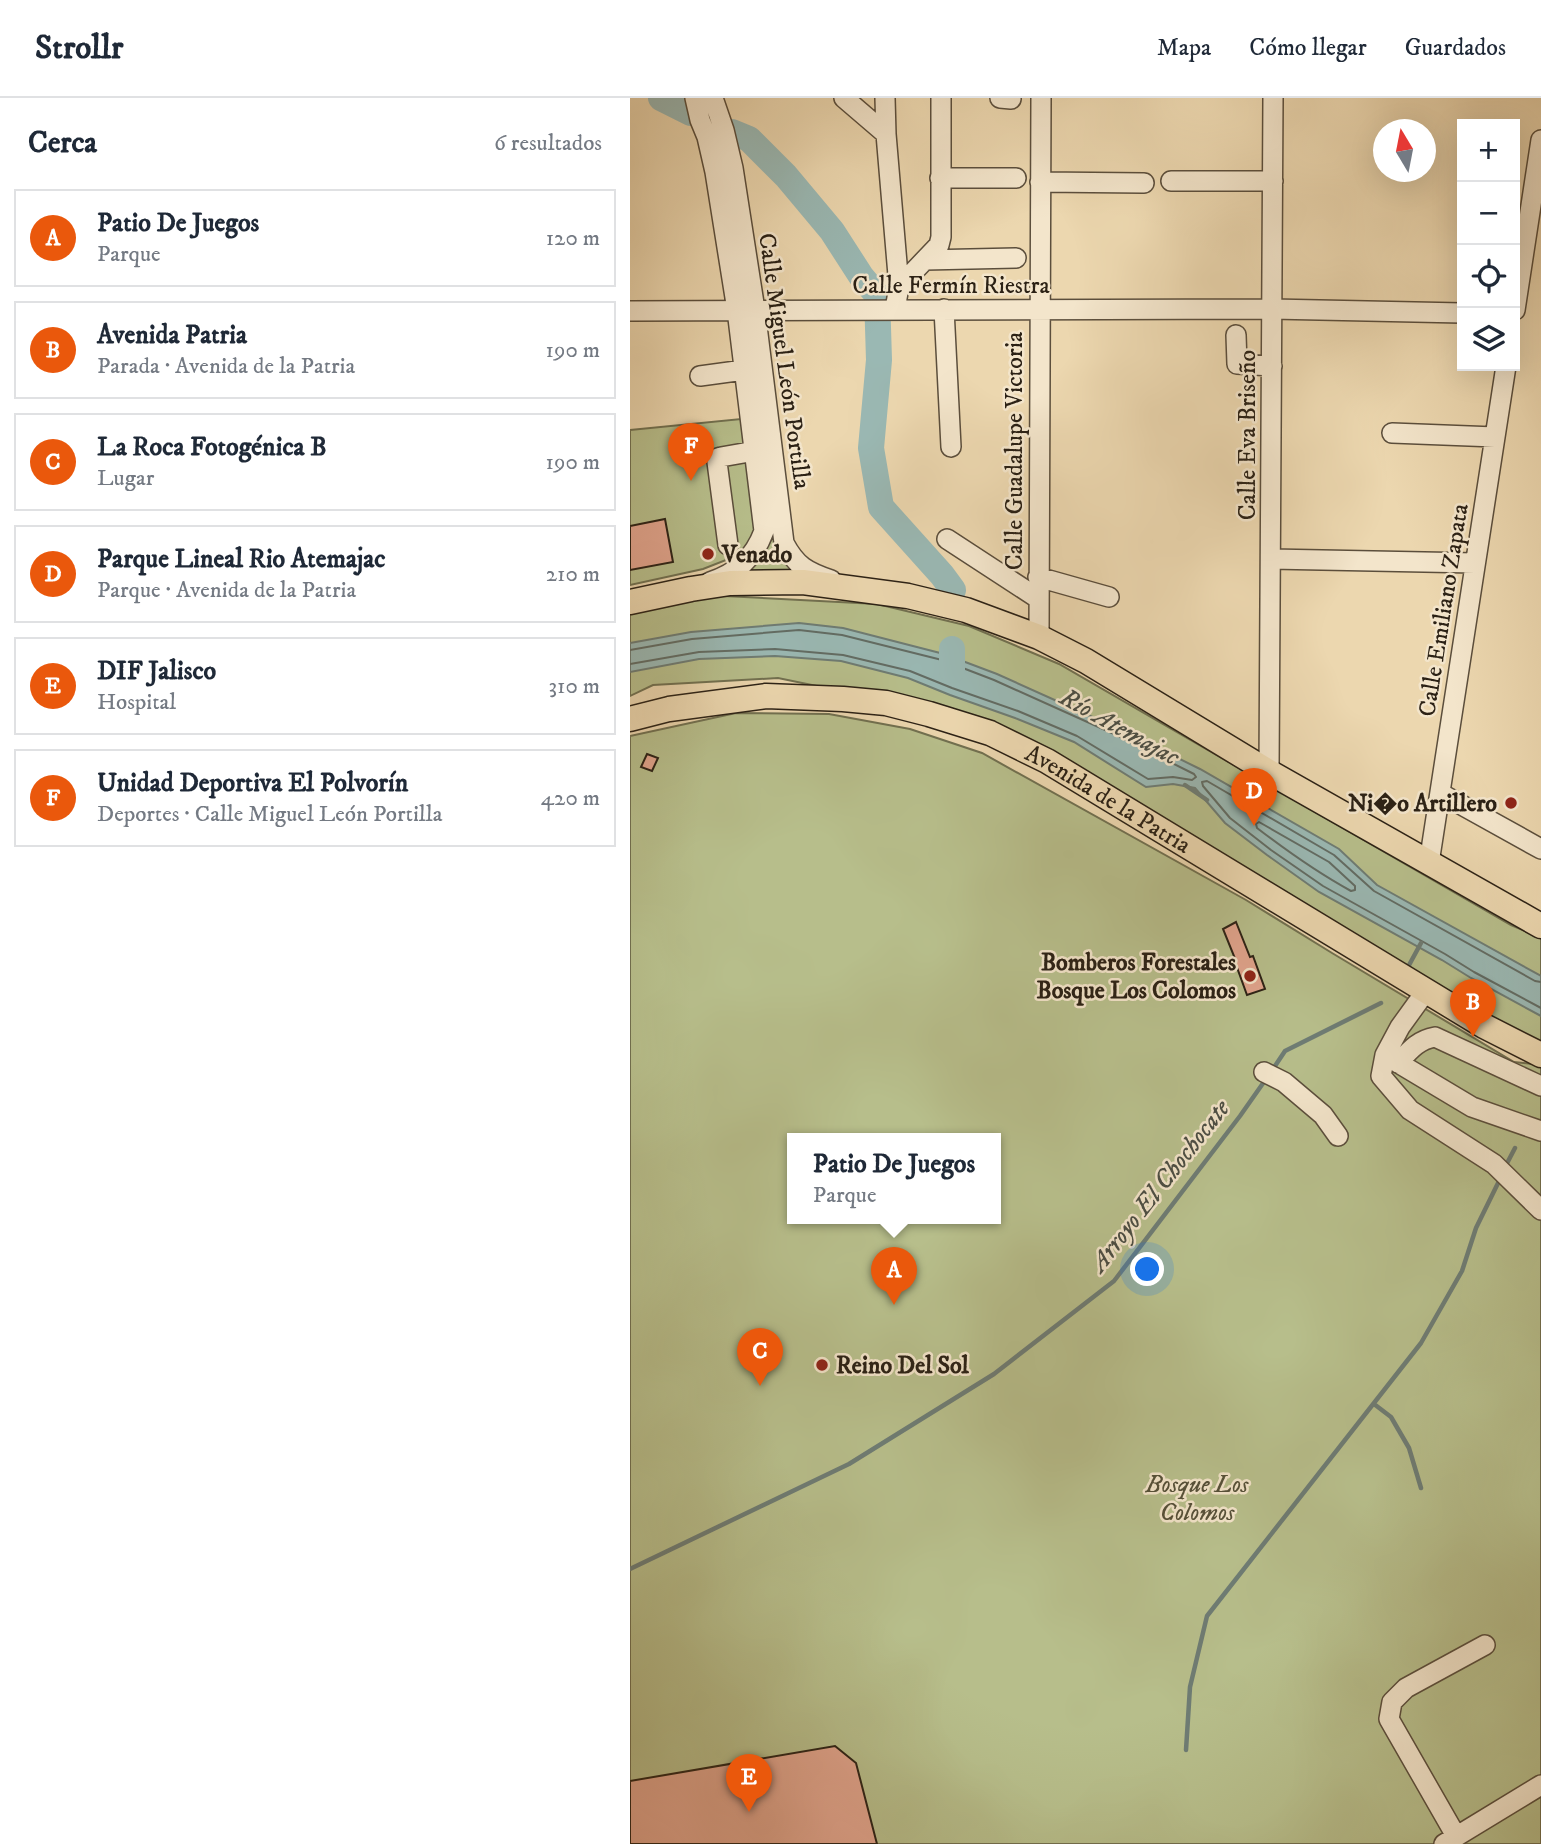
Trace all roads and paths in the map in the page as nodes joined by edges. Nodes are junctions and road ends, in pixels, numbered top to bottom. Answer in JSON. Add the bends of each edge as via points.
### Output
{"nodes":[{"id":1,"x":682,"y":98,"type":"edge"},
{"id":2,"x":695,"y":98,"type":"edge"},
{"id":3,"x":713,"y":98,"type":"edge"},
{"id":4,"x":844,"y":98,"type":"edge"},
{"id":5,"x":886,"y":98,"type":"edge"},
{"id":6,"x":940,"y":98,"type":"edge"},
{"id":7,"x":1000,"y":98,"type":"edge"},
{"id":8,"x":1041,"y":98,"type":"edge"},
{"id":9,"x":1273,"y":98,"type":"edge"},
{"id":10,"x":1011,"y":99,"type":"edge"},
{"id":11,"x":699,"y":120,"type":"junction"},
{"id":12,"x":886,"y":134,"type":"junction"},
{"id":13,"x":1541,"y":140,"type":"edge"},
{"id":14,"x":940,"y":178,"type":"junction"},
{"id":15,"x":1016,"y":178,"type":"dead end"},
{"id":16,"x":1171,"y":181,"type":"dead end"},
{"id":17,"x":1273,"y":181,"type":"junction"},
{"id":18,"x":1040,"y":182,"type":"junction"},
{"id":19,"x":1144,"y":183,"type":"dead end"},
{"id":20,"x":731,"y":212,"type":"junction"},
{"id":21,"x":1016,"y":258,"type":"dead end"},
{"id":22,"x":925,"y":260,"type":"junction"},
{"id":23,"x":899,"y":287,"type":"junction"},
{"id":24,"x":1515,"y":308,"type":"edge"},
{"id":25,"x":895,"y":309,"type":"junction"},
{"id":26,"x":944,"y":309,"type":"junction"},
{"id":27,"x":1039,"y":309,"type":"junction"},
{"id":28,"x":1272,"y":309,"type":"junction"},
{"id":29,"x":746,"y":310,"type":"junction"},
{"id":30,"x":630,"y":311,"type":"edge"},
{"id":31,"x":1457,"y":313,"type":"edge"},
{"id":32,"x":1236,"y":335,"type":"dead end"},
{"id":33,"x":1272,"y":366,"type":"junction"},
{"id":34,"x":744,"y":370,"type":"junction"},
{"id":35,"x":1505,"y":371,"type":"edge"},
{"id":36,"x":700,"y":376,"type":"dead end"},
{"id":37,"x":1392,"y":433,"type":"dead end"},
{"id":38,"x":1495,"y":437,"type":"junction"},
{"id":39,"x":951,"y":447,"type":"dead end"},
{"id":40,"x":755,"y":450,"type":"junction"},
{"id":41,"x":771,"y":511,"type":"junction"},
{"id":42,"x":947,"y":539,"type":"dead end"},
{"id":43,"x":728,"y":545,"type":"dead end"},
{"id":44,"x":1271,"y":559,"type":"junction"},
{"id":45,"x":1475,"y":563,"type":"junction"},
{"id":46,"x":1038,"y":577,"type":"junction"},
{"id":47,"x":858,"y":588,"type":"junction"},
{"id":48,"x":691,"y":589,"type":"junction"},
{"id":49,"x":1109,"y":597,"type":"dead end"},
{"id":50,"x":1039,"y":599,"type":"junction"},
{"id":51,"x":630,"y":602,"type":"edge"},
{"id":52,"x":1039,"y":637,"type":"junction"},
{"id":53,"x":630,"y":719,"type":"edge"},
{"id":54,"x":1269,"y":772,"type":"junction"},
{"id":55,"x":1440,"y":793,"type":"junction"},
{"id":56,"x":1541,"y":849,"type":"edge"},
{"id":57,"x":1429,"y":863,"type":"junction"},
{"id":58,"x":1541,"y":926,"type":"edge"},
{"id":59,"x":1426,"y":991,"type":"junction"},
{"id":60,"x":1541,"y":1055,"type":"edge"},
{"id":61,"x":1391,"y":1059,"type":"junction"},
{"id":62,"x":1265,"y":1072,"type":"dead end"},
{"id":63,"x":1541,"y":1086,"type":"edge"},
{"id":64,"x":1541,"y":1131,"type":"edge"},
{"id":65,"x":1338,"y":1136,"type":"dead end"},
{"id":66,"x":1541,"y":1210,"type":"edge"},
{"id":67,"x":1485,"y":1645,"type":"dead end"},
{"id":68,"x":1541,"y":1785,"type":"edge"},
{"id":69,"x":1450,"y":1840,"type":"edge"}],
"edges":[{"from":1,"to":11,"type":"street"},
{"from":2,"to":11,"type":"street","name":"Calle Miguel León Portilla"},
{"from":3,"to":20,"type":"street","name":"Calle Miguel León Portilla","via":[[728,143]]},
{"from":4,"to":12,"type":"street"},
{"from":5,"to":12,"type":"street"},
{"from":6,"to":14,"type":"street"},
{"from":7,"to":10,"type":"street"},
{"from":8,"to":18,"type":"street","name":"Calle Guadalupe Victoria"},
{"from":9,"to":17,"type":"street","name":"Calle Eva Briseño"},
{"from":11,"to":20,"type":"street","name":"Calle Miguel León Portilla"},
{"from":12,"to":23,"type":"street"},
{"from":13,"to":24,"type":"street"},
{"from":14,"to":15,"type":"street"},
{"from":14,"to":22,"type":"street","via":[[941,237]]},
{"from":16,"to":17,"type":"street"},
{"from":17,"to":28,"type":"street","name":"Calle Eva Briseño"},
{"from":18,"to":19,"type":"street"},
{"from":18,"to":27,"type":"street","name":"Calle Guadalupe Victoria"},
{"from":20,"to":29,"type":"street","name":"Calle Miguel León Portilla"},
{"from":21,"to":22,"type":"street"},
{"from":22,"to":23,"type":"street"},
{"from":23,"to":25,"type":"street"},
{"from":25,"to":26,"type":"street","name":"Calle Fermín Riestra"},
{"from":25,"to":29,"type":"street","name":"Calle Fermín Riestra"},
{"from":26,"to":27,"type":"street","name":"Calle Fermín Riestra"},
{"from":26,"to":39,"type":"street"},
{"from":27,"to":28,"type":"street","name":"Calle Fermín Riestra"},
{"from":27,"to":46,"type":"street","name":"Calle Guadalupe Victoria"},
{"from":28,"to":31,"type":"street","name":"Calle Fermín Riestra"},
{"from":28,"to":33,"type":"street","name":"Calle Eva Briseño"},
{"from":29,"to":30,"type":"street","name":"Calle Fermín Riestra"},
{"from":29,"to":34,"type":"street","name":"Calle Miguel León Portilla"},
{"from":29,"to":41,"type":"street","name":"Calle Miguel León Portilla"},
{"from":32,"to":33,"type":"street","via":[[1237,370]]},
{"from":33,"to":44,"type":"street","name":"Calle Eva Briseño"},
{"from":34,"to":36,"type":"street"},
{"from":34,"to":40,"type":"street","name":"Calle Miguel León Portilla"},
{"from":35,"to":38,"type":"street","name":"Calle Emiliano Zapata"},
{"from":37,"to":38,"type":"street"},
{"from":38,"to":45,"type":"street","name":"Calle Emiliano Zapata"},
{"from":40,"to":41,"type":"street","name":"Calle Miguel León Portilla"},
{"from":40,"to":43,"type":"street","via":[[718,458]]},
{"from":41,"to":47,"type":"street","name":"Calle Miguel León Portilla","via":[[790,556],[800,567]]},
{"from":41,"to":48,"type":"street","name":"Calle Miguel León Portilla","via":[[749,559],[721,578]]},
{"from":42,"to":50,"type":"street"},
{"from":44,"to":45,"type":"street"},
{"from":44,"to":54,"type":"street","name":"Calle Eva Briseño"},
{"from":45,"to":55,"type":"street","name":"Calle Emiliano Zapata"},
{"from":46,"to":49,"type":"street"},
{"from":46,"to":50,"type":"street","name":"Calle Guadalupe Victoria"},
{"from":47,"to":48,"type":"main road","via":[[779,582]]},
{"from":47,"to":52,"type":"main road","via":[[966,610]]},
{"from":48,"to":51,"type":"main road"},
{"from":50,"to":52,"type":"street","name":"Calle Guadalupe Victoria"},
{"from":52,"to":54,"type":"main road"},
{"from":53,"to":59,"type":"main road","name":"Avenida de la Patria","via":[[766,695],[886,704],[990,733],[1059,768]]},
{"from":54,"to":57,"type":"main road"},
{"from":55,"to":56,"type":"street"},
{"from":55,"to":57,"type":"street","name":"Calle Emiliano Zapata"},
{"from":57,"to":58,"type":"main road"},
{"from":59,"to":60,"type":"main road","name":"Avenida de la Patria"},
{"from":59,"to":61,"type":"street","via":[[1400,1027]]},
{"from":61,"to":63,"type":"street","via":[[1435,1037]]},
{"from":61,"to":64,"type":"street","via":[[1472,1107]]},
{"from":61,"to":66,"type":"street","via":[[1381,1076],[1410,1110],[1493,1164]]},
{"from":62,"to":65,"type":"street","via":[[1323,1115]]},
{"from":67,"to":69,"type":"street","via":[[1406,1688],[1392,1702],[1389,1719]]},
{"from":68,"to":69,"type":"street"}]}
